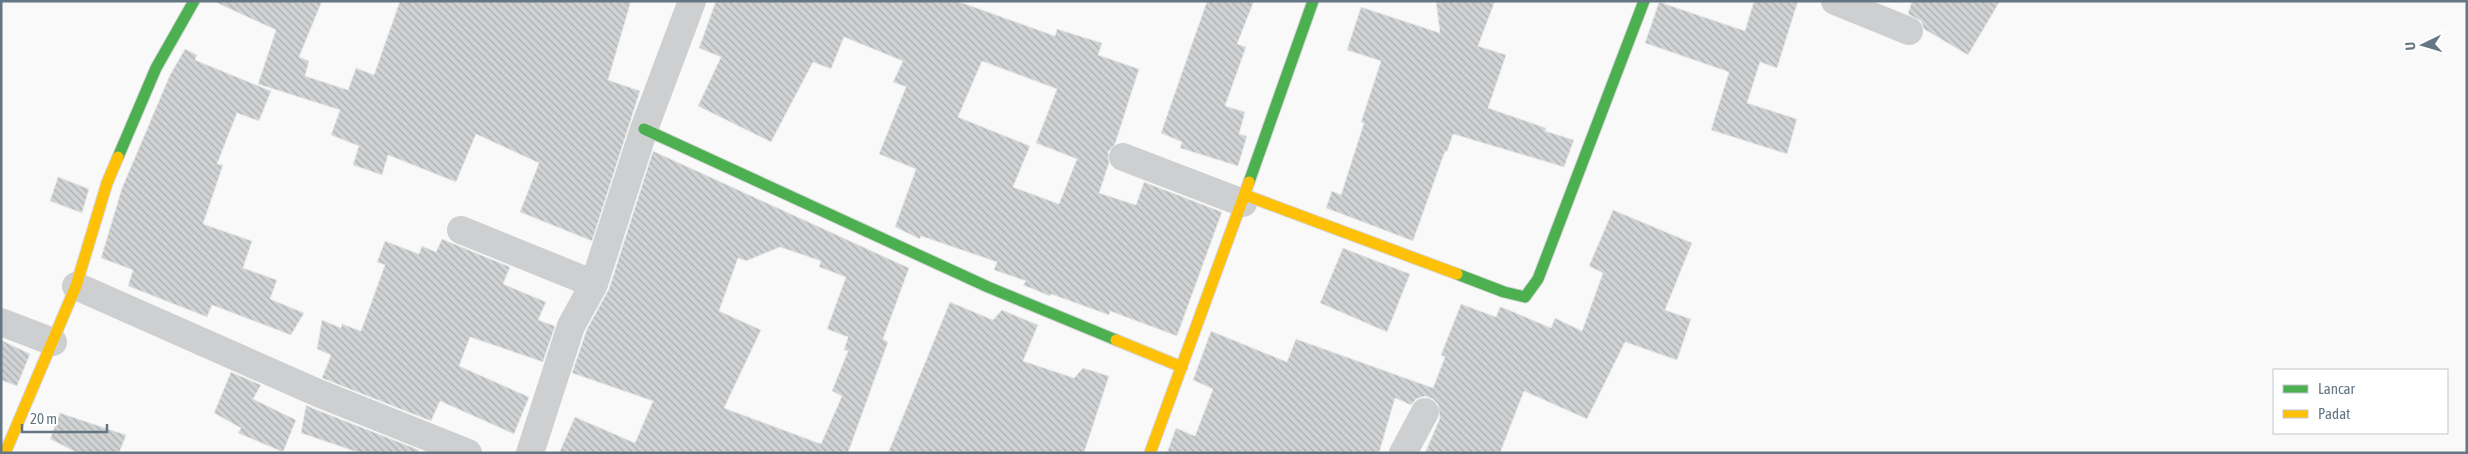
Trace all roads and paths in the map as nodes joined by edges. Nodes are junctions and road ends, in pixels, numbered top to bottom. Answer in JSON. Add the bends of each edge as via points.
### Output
{"nodes":[{"id":1,"x":194,"y":1,"type":"edge"},
{"id":2,"x":692,"y":1,"type":"edge"},
{"id":3,"x":1313,"y":1,"type":"edge"},
{"id":4,"x":1644,"y":1,"type":"edge"},
{"id":5,"x":1835,"y":1,"type":"edge"},
{"id":6,"x":1909,"y":31,"type":"dead end"},
{"id":7,"x":644,"y":129,"type":"junction"},
{"id":8,"x":1123,"y":157,"type":"dead end"},
{"id":9,"x":1244,"y":199,"type":"junction"},
{"id":10,"x":461,"y":230,"type":"dead end"},
{"id":11,"x":594,"y":284,"type":"junction"},
{"id":12,"x":76,"y":286,"type":"junction"},
{"id":13,"x":1,"y":322,"type":"edge"},
{"id":14,"x":53,"y":342,"type":"junction"},
{"id":15,"x":1182,"y":368,"type":"junction"},
{"id":16,"x":1425,"y":412,"type":"dead end"},
{"id":17,"x":5,"y":453,"type":"edge"},
{"id":18,"x":468,"y":453,"type":"edge"},
{"id":19,"x":530,"y":453,"type":"edge"},
{"id":20,"x":1150,"y":453,"type":"edge"},
{"id":21,"x":1403,"y":453,"type":"edge"}],
"edges":[{"from":1,"to":12,"type":"street","via":[[156,68],[107,183]]},
{"from":2,"to":7,"type":"street"},
{"from":3,"to":9,"type":"street"},
{"from":4,"to":9,"type":"street","via":[[1538,279],[1525,297]]},
{"from":5,"to":6,"type":"street"},
{"from":7,"to":11,"type":"street"},
{"from":7,"to":15,"type":"street","via":[[988,287]]},
{"from":8,"to":9,"type":"street"},
{"from":9,"to":15,"type":"street"},
{"from":10,"to":11,"type":"street"},
{"from":11,"to":19,"type":"street","via":[[571,326]]},
{"from":12,"to":14,"type":"street"},
{"from":12,"to":18,"type":"street","via":[[318,393]]},
{"from":13,"to":14,"type":"street"},
{"from":14,"to":17,"type":"street"},
{"from":15,"to":20,"type":"street"},
{"from":16,"to":21,"type":"street"}]}
